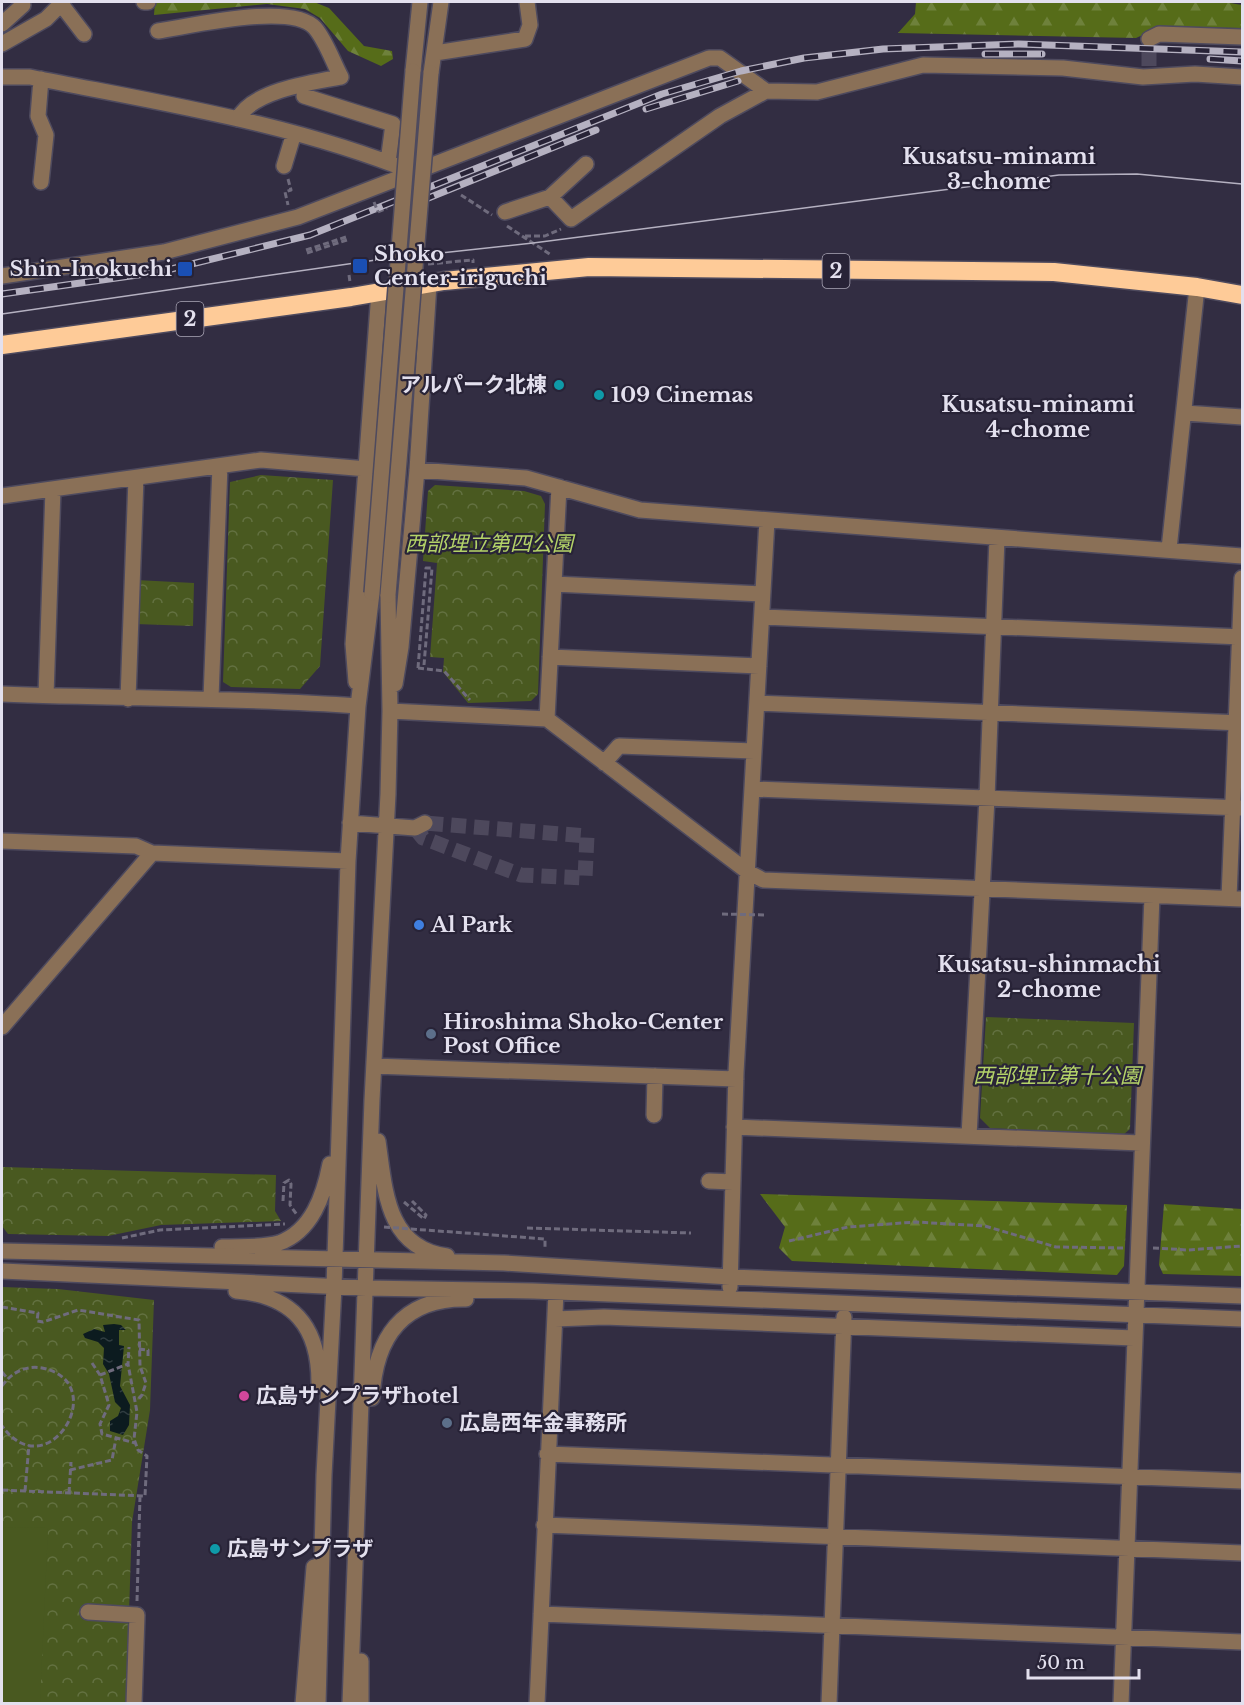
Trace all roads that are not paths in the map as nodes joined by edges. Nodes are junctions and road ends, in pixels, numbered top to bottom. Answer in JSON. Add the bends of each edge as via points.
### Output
{"nodes":[{"id":1,"x":420,"y":2,"type":"edge"},
{"id":2,"x":441,"y":2,"type":"edge"},
{"id":3,"x":527,"y":2,"type":"edge"},
{"id":4,"x":62,"y":3,"type":"edge"},
{"id":5,"x":23,"y":5,"type":"dead end"},
{"id":6,"x":2,"y":24,"type":"edge"},
{"id":7,"x":158,"y":31,"type":"dead end"},
{"id":8,"x":84,"y":34,"type":"dead end"},
{"id":9,"x":1242,"y":37,"type":"edge"},
{"id":10,"x":1149,"y":39,"type":"dead end"},
{"id":11,"x":2,"y":44,"type":"edge"},
{"id":12,"x":435,"y":53,"type":"junction"},
{"id":13,"x":1149,"y":66,"type":"dead end"},
{"id":14,"x":1195,"y":74,"type":"junction"},
{"id":15,"x":2,"y":77,"type":"edge"},
{"id":16,"x":1242,"y":77,"type":"edge"},
{"id":17,"x":41,"y":79,"type":"junction"},
{"id":18,"x":766,"y":91,"type":"junction"},
{"id":19,"x":304,"y":96,"type":"dead end"},
{"id":20,"x":238,"y":119,"type":"junction"},
{"id":21,"x":294,"y":133,"type":"junction"},
{"id":22,"x":388,"y":162,"type":"junction"},
{"id":23,"x":586,"y":164,"type":"dead end"},
{"id":24,"x":284,"y":166,"type":"road end"},
{"id":25,"x":415,"y":173,"type":"junction"},
{"id":26,"x":41,"y":182,"type":"dead end"},
{"id":27,"x":550,"y":197,"type":"junction"},
{"id":28,"x":502,"y":218,"type":"road end"},
{"id":29,"x":2,"y":276,"type":"edge"},
{"id":30,"x":429,"y":284,"type":"junction"},
{"id":31,"x":1197,"y":286,"type":"junction"},
{"id":32,"x":379,"y":292,"type":"junction"},
{"id":33,"x":1242,"y":295,"type":"edge"},
{"id":34,"x":2,"y":345,"type":"edge"},
{"id":35,"x":1185,"y":413,"type":"junction"},
{"id":36,"x":1242,"y":417,"type":"edge"},
{"id":37,"x":220,"y":466,"type":"junction"},
{"id":38,"x":367,"y":469,"type":"junction"},
{"id":39,"x":417,"y":470,"type":"junction"},
{"id":40,"x":136,"y":478,"type":"junction"},
{"id":41,"x":559,"y":487,"type":"junction"},
{"id":42,"x":53,"y":489,"type":"junction"},
{"id":43,"x":2,"y":496,"type":"edge"},
{"id":44,"x":767,"y":520,"type":"junction"},
{"id":45,"x":997,"y":538,"type":"junction"},
{"id":46,"x":1169,"y":549,"type":"junction"},
{"id":47,"x":1242,"y":556,"type":"edge"},
{"id":48,"x":1242,"y":579,"type":"edge"},
{"id":49,"x":554,"y":584,"type":"junction"},
{"id":50,"x":380,"y":594,"type":"junction"},
{"id":51,"x":762,"y":594,"type":"junction"},
{"id":52,"x":763,"y":617,"type":"junction"},
{"id":53,"x":994,"y":627,"type":"junction"},
{"id":54,"x":1241,"y":637,"type":"edge"},
{"id":55,"x":550,"y":657,"type":"junction"},
{"id":56,"x":759,"y":666,"type":"junction"},
{"id":57,"x":2,"y":694,"type":"edge"},
{"id":58,"x":46,"y":696,"type":"junction"},
{"id":59,"x":211,"y":698,"type":"junction"},
{"id":60,"x":128,"y":699,"type":"junction"},
{"id":61,"x":757,"y":703,"type":"junction"},
{"id":62,"x":358,"y":706,"type":"junction"},
{"id":63,"x":390,"y":711,"type":"junction"},
{"id":64,"x":991,"y":712,"type":"junction"},
{"id":65,"x":547,"y":719,"type":"junction"},
{"id":66,"x":1240,"y":723,"type":"edge"},
{"id":67,"x":754,"y":751,"type":"junction"},
{"id":68,"x":604,"y":763,"type":"junction"},
{"id":69,"x":753,"y":789,"type":"junction"},
{"id":70,"x":987,"y":798,"type":"junction"},
{"id":71,"x":1238,"y":808,"type":"edge"},
{"id":72,"x":350,"y":823,"type":"junction"},
{"id":73,"x":387,"y":826,"type":"junction"},
{"id":74,"x":420,"y":826,"type":"tunnel mouth"},
{"id":75,"x":2,"y":841,"type":"edge"},
{"id":76,"x":152,"y":853,"type":"junction"},
{"id":77,"x":348,"y":861,"type":"junction"},
{"id":78,"x":748,"y":872,"type":"junction"},
{"id":79,"x":981,"y":889,"type":"junction"},
{"id":80,"x":1152,"y":896,"type":"junction"},
{"id":81,"x":1236,"y":899,"type":"edge"},
{"id":82,"x":2,"y":1027,"type":"edge"},
{"id":83,"x":374,"y":1066,"type":"junction"},
{"id":84,"x":656,"y":1076,"type":"junction"},
{"id":85,"x":736,"y":1079,"type":"junction"},
{"id":86,"x":372,"y":1100,"type":"junction"},
{"id":87,"x":654,"y":1115,"type":"dead end"},
{"id":88,"x":338,"y":1123,"type":"junction"},
{"id":89,"x":735,"y":1127,"type":"junction"},
{"id":90,"x":969,"y":1136,"type":"junction"},
{"id":91,"x":1142,"y":1143,"type":"junction"},
{"id":92,"x":709,"y":1181,"type":"dead end"},
{"id":93,"x":733,"y":1182,"type":"junction"},
{"id":94,"x":2,"y":1251,"type":"edge"},
{"id":95,"x":144,"y":1253,"type":"junction"},
{"id":96,"x":334,"y":1259,"type":"junction"},
{"id":97,"x":368,"y":1260,"type":"junction"},
{"id":98,"x":504,"y":1263,"type":"junction"},
{"id":99,"x":2,"y":1271,"type":"edge"},
{"id":100,"x":131,"y":1277,"type":"junction"},
{"id":101,"x":730,"y":1277,"type":"junction"},
{"id":102,"x":334,"y":1287,"type":"junction"},
{"id":103,"x":366,"y":1288,"type":"junction"},
{"id":104,"x":533,"y":1291,"type":"junction"},
{"id":105,"x":556,"y":1292,"type":"junction"},
{"id":106,"x":1135,"y":1294,"type":"junction"},
{"id":107,"x":1242,"y":1296,"type":"edge"},
{"id":108,"x":729,"y":1299,"type":"junction"},
{"id":109,"x":844,"y":1304,"type":"junction"},
{"id":110,"x":1134,"y":1314,"type":"junction"},
{"id":111,"x":1242,"y":1319,"type":"edge"},
{"id":112,"x":555,"y":1320,"type":"junction"},
{"id":113,"x":844,"y":1326,"type":"junction"},
{"id":114,"x":1134,"y":1338,"type":"junction"},
{"id":115,"x":547,"y":1454,"type":"junction"},
{"id":116,"x":838,"y":1466,"type":"junction"},
{"id":117,"x":324,"y":1475,"type":"junction"},
{"id":118,"x":1130,"y":1477,"type":"junction"},
{"id":119,"x":1242,"y":1481,"type":"edge"},
{"id":120,"x":324,"y":1505,"type":"junction"},
{"id":121,"x":544,"y":1525,"type":"junction"},
{"id":122,"x":834,"y":1537,"type":"junction"},
{"id":123,"x":357,"y":1543,"type":"junction"},
{"id":124,"x":1127,"y":1549,"type":"junction"},
{"id":125,"x":1242,"y":1553,"type":"edge"},
{"id":126,"x":355,"y":1565,"type":"junction"},
{"id":127,"x":88,"y":1612,"type":"dead end"},
{"id":128,"x":541,"y":1614,"type":"junction"},
{"id":129,"x":833,"y":1626,"type":"junction"},
{"id":130,"x":1122,"y":1636,"type":"junction"},
{"id":131,"x":1242,"y":1642,"type":"edge"},
{"id":132,"x":134,"y":1704,"type":"edge"},
{"id":133,"x":303,"y":1704,"type":"edge"},
{"id":134,"x":318,"y":1704,"type":"edge"},
{"id":135,"x":350,"y":1704,"type":"edge"},
{"id":136,"x":361,"y":1704,"type":"edge"},
{"id":137,"x":537,"y":1704,"type":"edge"},
{"id":138,"x":829,"y":1704,"type":"edge"},
{"id":139,"x":1121,"y":1704,"type":"edge"}],
"edges":[{"from":1,"to":50,"type":"street","bridge":true},
{"from":2,"to":12,"type":"street"},
{"from":3,"to":12,"type":"street","via":[[530,25],[525,39]]},
{"from":4,"to":8,"type":"street"},
{"from":4,"to":11,"type":"street","via":[[46,19]]},
{"from":5,"to":6,"type":"street"},
{"from":7,"to":20,"type":"street","via":[[275,14],[302,18],[315,29],[341,77],[290,85],[243,108]]},
{"from":9,"to":10,"type":"street","via":[[1159,34]]},
{"from":12,"to":50,"type":"street","bridge":true},
{"from":13,"to":14,"type":"street"},
{"from":14,"to":16,"type":"street"},
{"from":14,"to":18,"type":"street","via":[[1143,77],[1063,68],[923,65],[817,92]]},
{"from":15,"to":17,"type":"street"},
{"from":17,"to":20,"type":"street"},
{"from":17,"to":26,"type":"street","via":[[38,116],[46,135]]},
{"from":18,"to":25,"type":"street","via":[[720,58],[710,58]]},
{"from":18,"to":27,"type":"street","via":[[720,116],[571,219]]},
{"from":19,"to":22,"type":"street","via":[[393,124]]},
{"from":20,"to":21,"type":"street"},
{"from":21,"to":22,"type":"street"},
{"from":21,"to":24,"type":"street"},
{"from":22,"to":25,"type":"street"},
{"from":23,"to":27,"type":"street"},
{"from":25,"to":29,"type":"street","via":[[298,217],[164,252]]},
{"from":27,"to":28,"type":"street"},
{"from":30,"to":31,"type":"highway","number":"2","via":[[589,267],[1054,272]]},
{"from":30,"to":32,"type":"highway","number":"2"},
{"from":30,"to":39,"type":"street"},
{"from":31,"to":33,"type":"highway","number":"2"},
{"from":31,"to":35,"type":"street"},
{"from":32,"to":34,"type":"highway","number":"2"},
{"from":32,"to":38,"type":"street"},
{"from":35,"to":36,"type":"street"},
{"from":35,"to":46,"type":"street"},
{"from":37,"to":38,"type":"street","via":[[261,460]]},
{"from":37,"to":40,"type":"street"},
{"from":37,"to":59,"type":"street"},
{"from":38,"to":62,"type":"street","via":[[352,644]]},
{"from":39,"to":41,"type":"street","via":[[526,478]]},
{"from":39,"to":63,"type":"street","via":[[401,647]]},
{"from":40,"to":42,"type":"street"},
{"from":40,"to":60,"type":"street"},
{"from":41,"to":44,"type":"street","via":[[640,510]]},
{"from":41,"to":49,"type":"street"},
{"from":42,"to":43,"type":"street"},
{"from":42,"to":58,"type":"street"},
{"from":44,"to":45,"type":"street"},
{"from":44,"to":51,"type":"street"},
{"from":45,"to":46,"type":"street"},
{"from":45,"to":53,"type":"street"},
{"from":46,"to":47,"type":"street"},
{"from":48,"to":54,"type":"street"},
{"from":49,"to":51,"type":"street"},
{"from":49,"to":55,"type":"street"},
{"from":50,"to":62,"type":"street"},
{"from":50,"to":63,"type":"street"},
{"from":51,"to":52,"type":"street"},
{"from":52,"to":53,"type":"street"},
{"from":52,"to":56,"type":"street"},
{"from":53,"to":54,"type":"street"},
{"from":53,"to":64,"type":"street"},
{"from":54,"to":66,"type":"street"},
{"from":55,"to":56,"type":"street"},
{"from":55,"to":65,"type":"street"},
{"from":56,"to":61,"type":"street"},
{"from":57,"to":58,"type":"street"},
{"from":58,"to":60,"type":"street"},
{"from":59,"to":60,"type":"street"},
{"from":59,"to":62,"type":"street"},
{"from":61,"to":64,"type":"street"},
{"from":61,"to":67,"type":"street"},
{"from":62,"to":72,"type":"street"},
{"from":63,"to":65,"type":"street"},
{"from":63,"to":73,"type":"street"},
{"from":64,"to":66,"type":"street"},
{"from":64,"to":70,"type":"street"},
{"from":65,"to":68,"type":"street"},
{"from":66,"to":71,"type":"street"},
{"from":67,"to":68,"type":"street","via":[[618,747]]},
{"from":67,"to":69,"type":"street"},
{"from":68,"to":78,"type":"street"},
{"from":69,"to":70,"type":"street"},
{"from":69,"to":78,"type":"street"},
{"from":70,"to":71,"type":"street"},
{"from":70,"to":79,"type":"street"},
{"from":71,"to":81,"type":"street"},
{"from":72,"to":73,"type":"street"},
{"from":72,"to":77,"type":"street"},
{"from":73,"to":74,"type":"street"},
{"from":73,"to":83,"type":"street"},
{"from":75,"to":76,"type":"street","via":[[136,846]]},
{"from":76,"to":77,"type":"street"},
{"from":76,"to":82,"type":"street"},
{"from":77,"to":88,"type":"street"},
{"from":78,"to":79,"type":"street","via":[[763,880]]},
{"from":78,"to":85,"type":"street"},
{"from":79,"to":80,"type":"street"},
{"from":79,"to":90,"type":"street"},
{"from":80,"to":81,"type":"street"},
{"from":80,"to":91,"type":"street"},
{"from":83,"to":84,"type":"street"},
{"from":83,"to":86,"type":"street"},
{"from":84,"to":85,"type":"street"},
{"from":84,"to":87,"type":"street"},
{"from":85,"to":89,"type":"street"},
{"from":86,"to":97,"type":"street"},
{"from":86,"to":98,"type":"street","via":[[387,1202],[397,1224],[428,1251]]},
{"from":88,"to":95,"type":"street","via":[[324,1193],[304,1228],[279,1243]]},
{"from":88,"to":96,"type":"street"},
{"from":89,"to":90,"type":"street"},
{"from":89,"to":93,"type":"street"},
{"from":90,"to":91,"type":"street"},
{"from":91,"to":106,"type":"street"},
{"from":92,"to":93,"type":"street"},
{"from":93,"to":101,"type":"street"},
{"from":94,"to":95,"type":"street"},
{"from":95,"to":96,"type":"street"},
{"from":96,"to":97,"type":"street"},
{"from":96,"to":102,"type":"street"},
{"from":97,"to":98,"type":"street"},
{"from":97,"to":103,"type":"street"},
{"from":98,"to":101,"type":"street"},
{"from":99,"to":100,"type":"street"},
{"from":100,"to":102,"type":"street"},
{"from":100,"to":117,"type":"street","via":[[161,1287],[267,1296],[298,1316],[311,1334],[319,1360],[318,1426]]},
{"from":101,"to":106,"type":"street"},
{"from":101,"to":108,"type":"street"},
{"from":102,"to":103,"type":"street"},
{"from":102,"to":117,"type":"street"},
{"from":103,"to":104,"type":"street"},
{"from":103,"to":123,"type":"street"},
{"from":104,"to":105,"type":"street"},
{"from":104,"to":123,"type":"street","via":[[513,1301],[450,1299],[431,1303],[407,1317],[390,1335],[374,1369],[367,1496]]},
{"from":105,"to":108,"type":"street"},
{"from":105,"to":112,"type":"street"},
{"from":106,"to":107,"type":"street"},
{"from":106,"to":110,"type":"street"},
{"from":108,"to":109,"type":"street"},
{"from":109,"to":110,"type":"street"},
{"from":109,"to":113,"type":"street"},
{"from":110,"to":111,"type":"street"},
{"from":110,"to":114,"type":"street"},
{"from":112,"to":113,"type":"street","via":[[604,1317]]},
{"from":112,"to":115,"type":"street"},
{"from":113,"to":114,"type":"street"},
{"from":113,"to":116,"type":"street"},
{"from":114,"to":118,"type":"street"},
{"from":115,"to":116,"type":"street"},
{"from":115,"to":121,"type":"street"},
{"from":116,"to":118,"type":"street"},
{"from":116,"to":122,"type":"street"},
{"from":117,"to":120,"type":"street"},
{"from":118,"to":119,"type":"street"},
{"from":118,"to":124,"type":"street"},
{"from":120,"to":133,"type":"street","via":[[310,1592]]},
{"from":120,"to":134,"type":"street"},
{"from":121,"to":122,"type":"street"},
{"from":121,"to":128,"type":"street"},
{"from":122,"to":124,"type":"street"},
{"from":122,"to":129,"type":"street"},
{"from":123,"to":126,"type":"street"},
{"from":124,"to":125,"type":"street"},
{"from":124,"to":130,"type":"street"},
{"from":126,"to":135,"type":"street"},
{"from":126,"to":136,"type":"street","via":[[362,1636]]},
{"from":127,"to":132,"type":"street","via":[[137,1615]]},
{"from":128,"to":129,"type":"street"},
{"from":128,"to":137,"type":"street"},
{"from":129,"to":130,"type":"street"},
{"from":129,"to":138,"type":"street"},
{"from":130,"to":131,"type":"street"},
{"from":130,"to":139,"type":"street"}]}
